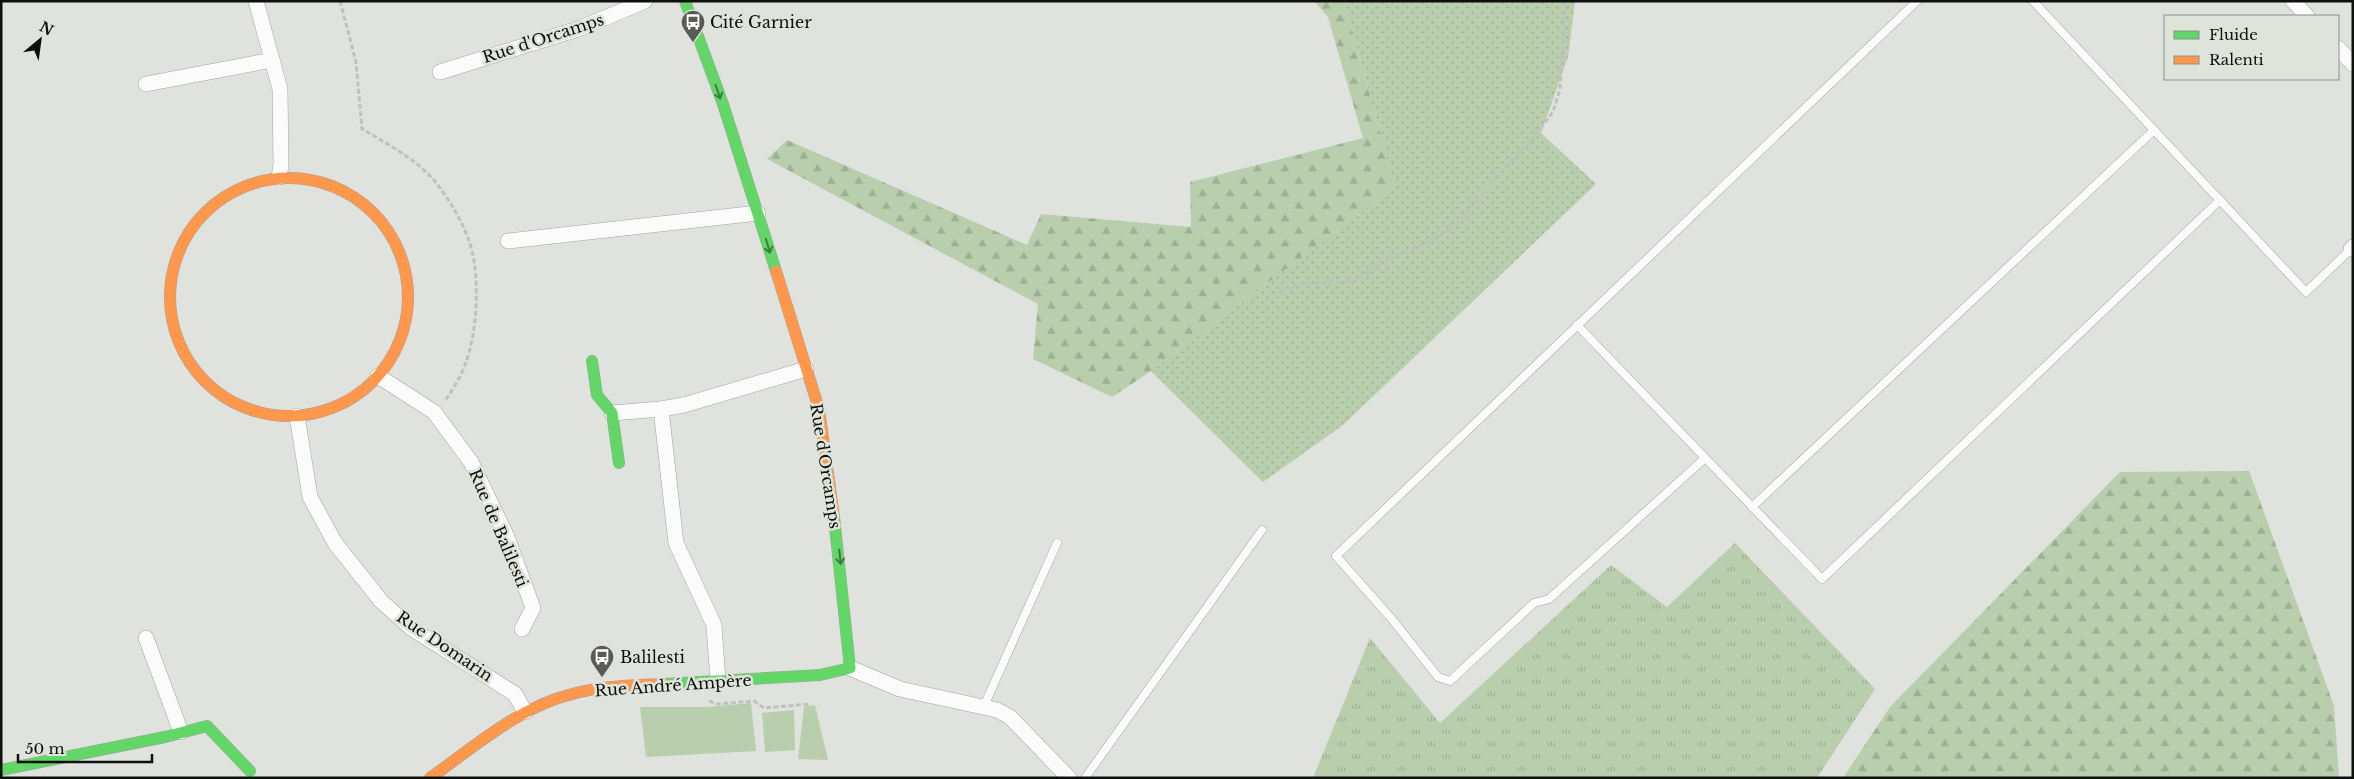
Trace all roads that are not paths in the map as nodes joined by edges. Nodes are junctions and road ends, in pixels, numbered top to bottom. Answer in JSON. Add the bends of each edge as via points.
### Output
{"nodes":[{"id":1,"x":256,"y":1,"type":"edge"},
{"id":2,"x":645,"y":1,"type":"edge"},
{"id":3,"x":685,"y":1,"type":"edge"},
{"id":4,"x":1917,"y":1,"type":"edge"},
{"id":5,"x":2033,"y":1,"type":"edge"},
{"id":6,"x":2293,"y":1,"type":"edge"},
{"id":7,"x":2306,"y":15,"type":"edge"},
{"id":8,"x":2339,"y":49,"type":"edge"},
{"id":9,"x":272,"y":60,"type":"junction"},
{"id":10,"x":2353,"y":64,"type":"edge"},
{"id":11,"x":440,"y":72,"type":"dead end"},
{"id":12,"x":146,"y":84,"type":"dead end"},
{"id":13,"x":2154,"y":130,"type":"junction"},
{"id":14,"x":279,"y":177,"type":"junction"},
{"id":15,"x":2220,"y":200,"type":"junction"},
{"id":16,"x":758,"y":213,"type":"junction"},
{"id":17,"x":508,"y":241,"type":"dead end"},
{"id":18,"x":2352,"y":248,"type":"edge"},
{"id":19,"x":1577,"y":325,"type":"junction"},
{"id":20,"x":592,"y":361,"type":"dead end"},
{"id":21,"x":806,"y":369,"type":"junction"},
{"id":22,"x":378,"y":376,"type":"junction"},
{"id":23,"x":661,"y":409,"type":"junction"},
{"id":24,"x":612,"y":413,"type":"junction"},
{"id":25,"x":296,"y":416,"type":"junction"},
{"id":26,"x":1704,"y":459,"type":"junction"},
{"id":27,"x":619,"y":463,"type":"dead end"},
{"id":28,"x":1752,"y":508,"type":"junction"},
{"id":29,"x":1262,"y":530,"type":"dead end"},
{"id":30,"x":1057,"y":543,"type":"dead end"},
{"id":31,"x":522,"y":629,"type":"dead end"},
{"id":32,"x":146,"y":638,"type":"dead end"},
{"id":33,"x":850,"y":668,"type":"junction"},
{"id":34,"x":718,"y":681,"type":"junction"},
{"id":35,"x":984,"y":706,"type":"junction"},
{"id":36,"x":526,"y":712,"type":"junction"},
{"id":37,"x":181,"y":732,"type":"junction"},
{"id":38,"x":1,"y":770,"type":"edge"},
{"id":39,"x":250,"y":771,"type":"dead end"},
{"id":40,"x":430,"y":778,"type":"edge"},
{"id":41,"x":1069,"y":778,"type":"edge"},
{"id":42,"x":1085,"y":778,"type":"edge"}],
"edges":[{"from":1,"to":9,"type":"street"},
{"from":2,"to":11,"type":"street","name":"Rue d'Orcamps","via":[[580,28]]},
{"from":3,"to":16,"type":"street","name":"Rue d'Orcamps","one_way":true},
{"from":4,"to":19,"type":"lane"},
{"from":5,"to":13,"type":"lane"},
{"from":6,"to":7,"type":"street"},
{"from":8,"to":10,"type":"street"},
{"from":9,"to":12,"type":"street"},
{"from":9,"to":14,"type":"street","via":[[280,89]]},
{"from":13,"to":15,"type":"lane"},
{"from":13,"to":28,"type":"lane"},
{"from":14,"to":22,"type":"street","via":[[311,179],[341,189],[367,206],[388,230],[402,258],[408,289],[406,320],[396,350]]},
{"from":14,"to":25,"type":"street","via":[[246,184],[216,201],[192,225],[176,255],[169,288],[171,322],[183,354],[204,381],[231,401],[262,414]]},
{"from":15,"to":18,"type":"lane","via":[[2306,292]]},
{"from":15,"to":28,"type":"lane","via":[[1822,579]]},
{"from":16,"to":17,"type":"street"},
{"from":16,"to":21,"type":"street","name":"Rue d'Orcamps","one_way":true},
{"from":19,"to":26,"type":"lane"},
{"from":19,"to":26,"type":"lane","via":[[1336,556],[1438,677],[1450,682],[1534,603],[1549,599]]},
{"from":20,"to":24,"type":"street","via":[[597,395]]},
{"from":21,"to":23,"type":"street"},
{"from":21,"to":33,"type":"street","name":"Rue d'Orcamps","one_way":true,"via":[[819,410],[830,477]]},
{"from":22,"to":25,"type":"street","via":[[355,396],[327,410]]},
{"from":22,"to":31,"type":"street","name":"Rue de Balilesti","via":[[437,416],[471,462],[507,537],[533,608]]},
{"from":23,"to":24,"type":"street"},
{"from":23,"to":34,"type":"street","via":[[676,543],[714,625]]},
{"from":24,"to":27,"type":"street"},
{"from":25,"to":36,"type":"street","name":"Rue Domarin","via":[[310,497],[341,550],[381,601],[411,628],[515,694]]},
{"from":26,"to":28,"type":"lane"},
{"from":29,"to":42,"type":"lane"},
{"from":30,"to":35,"type":"lane"},
{"from":32,"to":37,"type":"street"},
{"from":33,"to":34,"type":"street","name":"Rue André Ampère","via":[[820,675]]},
{"from":33,"to":35,"type":"street","via":[[900,688]]},
{"from":34,"to":36,"type":"street","name":"Rue André Ampère","via":[[604,687],[570,694]]},
{"from":35,"to":41,"type":"street","via":[[1010,717]]},
{"from":36,"to":40,"type":"street","name":"Rue André Ampère"},
{"from":37,"to":38,"type":"street"},
{"from":37,"to":39,"type":"street","via":[[206,726]]}]}
